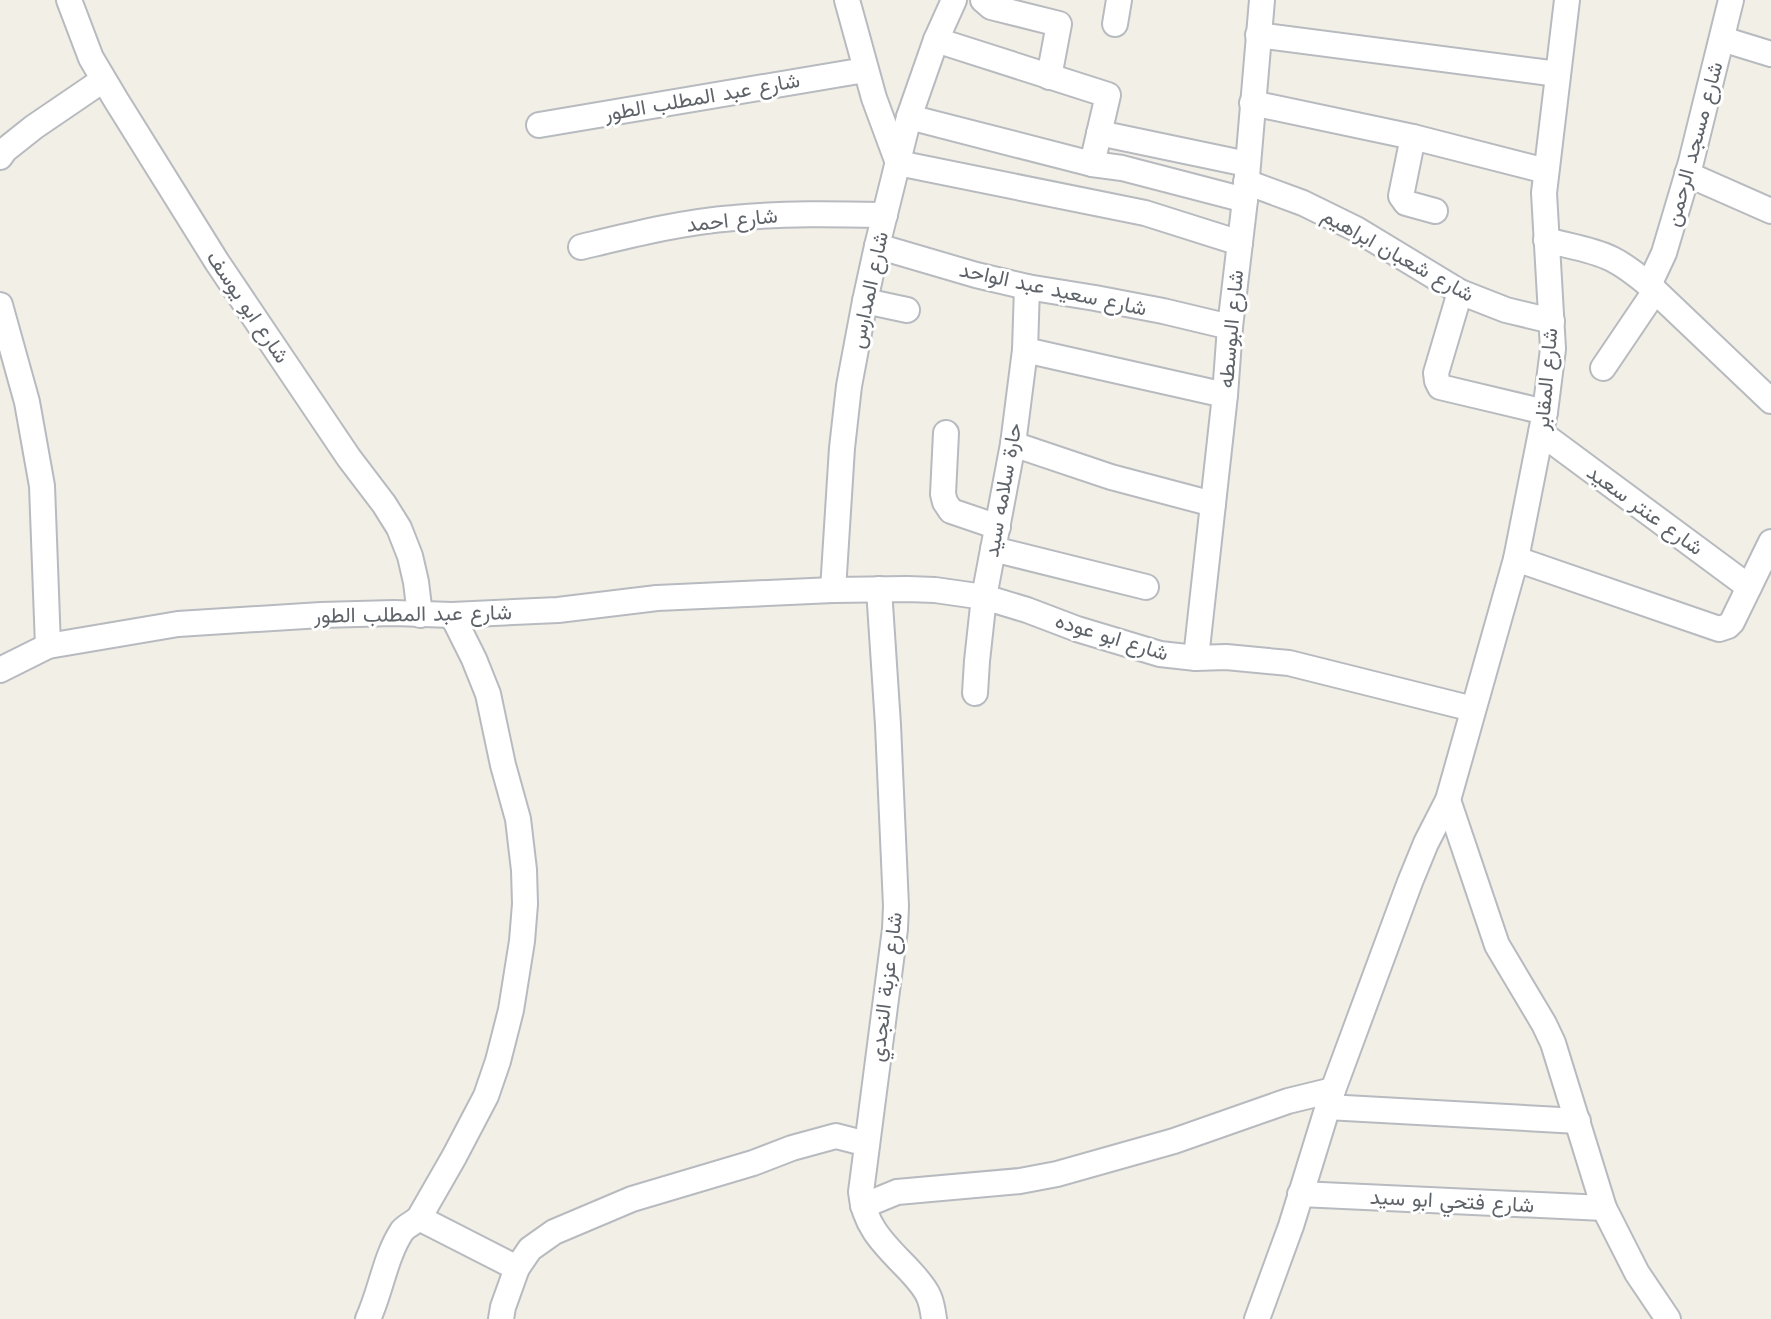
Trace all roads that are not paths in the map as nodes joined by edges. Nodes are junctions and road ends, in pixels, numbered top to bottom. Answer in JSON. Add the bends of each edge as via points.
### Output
{"nodes":[{"id":1,"x":69,"y":0,"type":"edge"},
{"id":2,"x":846,"y":0,"type":"edge"},
{"id":3,"x":954,"y":0,"type":"edge"},
{"id":4,"x":983,"y":0,"type":"edge"},
{"id":5,"x":1262,"y":0,"type":"edge"},
{"id":6,"x":1567,"y":0,"type":"edge"},
{"id":7,"x":1731,"y":0,"type":"edge"},
{"id":8,"x":1258,"y":36,"type":"junction"},
{"id":9,"x":1722,"y":39,"type":"junction"},
{"id":10,"x":936,"y":40,"type":"junction"},
{"id":11,"x":1771,"y":54,"type":"edge"},
{"id":12,"x":865,"y":70,"type":"junction"},
{"id":13,"x":1558,"y":74,"type":"junction"},
{"id":14,"x":1049,"y":77,"type":"junction"},
{"id":15,"x":103,"y":79,"type":"junction"},
{"id":16,"x":1252,"y":103,"type":"junction"},
{"id":17,"x":909,"y":117,"type":"junction"},
{"id":18,"x":539,"y":125,"type":"dead end"},
{"id":19,"x":1099,"y":133,"type":"junction"},
{"id":20,"x":1413,"y":137,"type":"junction"},
{"id":21,"x":1163,"y":147,"type":"junction"},
{"id":22,"x":0,"y":157,"type":"edge"},
{"id":23,"x":898,"y":163,"type":"junction"},
{"id":24,"x":1093,"y":164,"type":"junction"},
{"id":25,"x":1546,"y":171,"type":"junction"},
{"id":26,"x":1687,"y":174,"type":"junction"},
{"id":27,"x":1154,"y":176,"type":"junction"},
{"id":28,"x":1246,"y":182,"type":"junction"},
{"id":29,"x":1434,"y":211,"type":"dead end"},
{"id":30,"x":1771,"y":211,"type":"edge"},
{"id":31,"x":1145,"y":212,"type":"junction"},
{"id":32,"x":885,"y":215,"type":"junction"},
{"id":33,"x":1546,"y":240,"type":"junction"},
{"id":34,"x":1240,"y":243,"type":"junction"},
{"id":35,"x":877,"y":246,"type":"junction"},
{"id":36,"x":581,"y":247,"type":"dead end"},
{"id":37,"x":1027,"y":287,"type":"junction"},
{"id":38,"x":1652,"y":288,"type":"junction"},
{"id":39,"x":1460,"y":292,"type":"junction"},
{"id":40,"x":865,"y":301,"type":"junction"},
{"id":41,"x":0,"y":305,"type":"edge"},
{"id":42,"x":907,"y":310,"type":"dead end"},
{"id":43,"x":1552,"y":321,"type":"junction"},
{"id":44,"x":1230,"y":327,"type":"junction"},
{"id":45,"x":1025,"y":350,"type":"junction"},
{"id":46,"x":1603,"y":368,"type":"dead end"},
{"id":47,"x":1225,"y":396,"type":"junction"},
{"id":48,"x":1771,"y":401,"type":"edge"},
{"id":49,"x":1543,"y":423,"type":"junction"},
{"id":50,"x":946,"y":433,"type":"dead end"},
{"id":51,"x":1013,"y":444,"type":"junction"},
{"id":52,"x":1213,"y":503,"type":"junction"},
{"id":53,"x":995,"y":538,"type":"junction"},
{"id":54,"x":1771,"y":542,"type":"edge"},
{"id":55,"x":1516,"y":559,"type":"junction"},
{"id":56,"x":1146,"y":587,"type":"dead end"},
{"id":57,"x":1749,"y":587,"type":"junction"},
{"id":58,"x":879,"y":589,"type":"junction"},
{"id":59,"x":833,"y":590,"type":"junction"},
{"id":60,"x":984,"y":597,"type":"junction"},
{"id":61,"x":420,"y":615,"type":"junction"},
{"id":62,"x":452,"y":615,"type":"junction"},
{"id":63,"x":48,"y":646,"type":"junction"},
{"id":64,"x":1196,"y":658,"type":"junction"},
{"id":65,"x":0,"y":670,"type":"edge"},
{"id":66,"x":975,"y":693,"type":"dead end"},
{"id":67,"x":1473,"y":709,"type":"junction"},
{"id":68,"x":1448,"y":800,"type":"junction"},
{"id":69,"x":1330,"y":1098,"type":"junction"},
{"id":70,"x":1578,"y":1121,"type":"junction"},
{"id":71,"x":867,"y":1144,"type":"junction"},
{"id":72,"x":1300,"y":1195,"type":"junction"},
{"id":73,"x":863,"y":1206,"type":"junction"},
{"id":74,"x":1604,"y":1208,"type":"junction"},
{"id":75,"x":419,"y":1218,"type":"junction"},
{"id":76,"x":517,"y":1268,"type":"junction"},
{"id":77,"x":368,"y":1319,"type":"edge"},
{"id":78,"x":501,"y":1319,"type":"edge"},
{"id":79,"x":934,"y":1319,"type":"edge"},
{"id":80,"x":1257,"y":1319,"type":"edge"},
{"id":81,"x":1668,"y":1319,"type":"edge"}],
"edges":[{"from":1,"to":15,"type":"street","name":"شارع ابو يوسف"},
{"from":2,"to":12,"type":"street"},
{"from":3,"to":10,"type":"street","name":"شارع المدارس"},
{"from":4,"to":14,"type":"street","via":[[991,7],[1059,24]]},
{"from":5,"to":8,"type":"street","name":"شارع البوسطه"},
{"from":6,"to":13,"type":"street","name":"شارع المقابر"},
{"from":7,"to":9,"type":"street","name":"شارع مسجد الرحمن"},
{"from":8,"to":13,"type":"street"},
{"from":8,"to":16,"type":"street","name":"شارع البوسطه"},
{"from":9,"to":11,"type":"street"},
{"from":9,"to":26,"type":"street","name":"شارع مسجد الرحمن"},
{"from":10,"to":14,"type":"street"},
{"from":10,"to":17,"type":"street","name":"شارع المدارس"},
{"from":12,"to":18,"type":"street","name":"شارع عبد المطلب الطور"},
{"from":12,"to":23,"type":"street"},
{"from":13,"to":25,"type":"street","name":"شارع المقابر"},
{"from":14,"to":19,"type":"street","via":[[1108,95]]},
{"from":15,"to":22,"type":"street"},
{"from":15,"to":61,"type":"street","name":"شارع ابو يوسف","via":[[217,262],[399,528],[413,569]]},
{"from":16,"to":20,"type":"street"},
{"from":16,"to":28,"type":"street","name":"شارع البوسطه"},
{"from":17,"to":23,"type":"street","name":"شارع المدارس"},
{"from":17,"to":24,"type":"street"},
{"from":19,"to":21,"type":"street"},
{"from":19,"to":24,"type":"street"},
{"from":20,"to":25,"type":"street"},
{"from":20,"to":29,"type":"street","via":[[1401,196]]},
{"from":21,"to":27,"type":"street"},
{"from":21,"to":28,"type":"street"},
{"from":23,"to":31,"type":"street"},
{"from":23,"to":32,"type":"street","name":"شارع المدارس"},
{"from":24,"to":27,"type":"street"},
{"from":25,"to":33,"type":"street","name":"شارع المقابر"},
{"from":26,"to":30,"type":"street"},
{"from":26,"to":38,"type":"street","name":"شارع مسجد الرحمن"},
{"from":27,"to":28,"type":"street"},
{"from":27,"to":31,"type":"street"},
{"from":28,"to":34,"type":"street","name":"شارع البوسطه"},
{"from":28,"to":39,"type":"street","name":"شارع شعبان ابراهيم","via":[[1356,229]]},
{"from":31,"to":34,"type":"street"},
{"from":32,"to":35,"type":"street","name":"شارع المدارس"},
{"from":32,"to":36,"type":"street","name":"شارع احمد","via":[[808,213],[732,218],[656,229]]},
{"from":33,"to":38,"type":"street","via":[[1611,259]]},
{"from":33,"to":43,"type":"street","name":"شارع المقابر"},
{"from":34,"to":44,"type":"street","name":"شارع البوسطه"},
{"from":35,"to":37,"type":"street","name":"شارع سعيد عبد الواحد"},
{"from":35,"to":40,"type":"street","name":"شارع المدارس"},
{"from":37,"to":44,"type":"street","name":"شارع سعيد عبد الواحد"},
{"from":37,"to":45,"type":"street","name":"حارة سلامه سيد"},
{"from":38,"to":46,"type":"street"},
{"from":38,"to":48,"type":"street"},
{"from":39,"to":43,"type":"street","name":"شارع شعبان ابراهيم"},
{"from":39,"to":49,"type":"street","via":[[1436,373],[1438,384]]},
{"from":40,"to":42,"type":"street"},
{"from":40,"to":59,"type":"street","name":"شارع المدارس","via":[[849,386]]},
{"from":41,"to":63,"type":"street","via":[[27,402],[42,486]]},
{"from":43,"to":49,"type":"street","name":"شارع المقابر"},
{"from":44,"to":47,"type":"street","name":"شارع البوسطه"},
{"from":45,"to":47,"type":"street"},
{"from":45,"to":51,"type":"street","name":"حارة سلامه سيد"},
{"from":47,"to":52,"type":"street","name":"شارع البوسطه"},
{"from":49,"to":55,"type":"street","name":"شارع المقابر"},
{"from":49,"to":57,"type":"street","name":"شارع عنتر سعيد"},
{"from":50,"to":53,"type":"street","via":[[945,502],[951,512]]},
{"from":51,"to":52,"type":"street","via":[[1111,477]]},
{"from":51,"to":53,"type":"street","name":"حارة سلامه سيد"},
{"from":52,"to":64,"type":"street","name":"شارع البوسطه"},
{"from":53,"to":56,"type":"street"},
{"from":53,"to":60,"type":"street","name":"حارة سلامه سيد"},
{"from":54,"to":57,"type":"street"},
{"from":55,"to":57,"type":"street","via":[[1719,629],[1731,622]]},
{"from":55,"to":67,"type":"street","name":"شارع المقابر"},
{"from":58,"to":59,"type":"street","name":"شارع ابو عوده"},
{"from":58,"to":60,"type":"street","name":"شارع ابو عوده"},
{"from":58,"to":71,"type":"street","name":"شارع عزبة النجدي","via":[[896,906]]},
{"from":59,"to":62,"type":"street","name":"شارع عبد المطلب الطور","via":[[657,598],[558,610]]},
{"from":60,"to":64,"type":"street","name":"شارع ابو عوده","via":[[1160,654]]},
{"from":60,"to":66,"type":"street","name":"حارة سلامه سيد"},
{"from":61,"to":62,"type":"street","name":"شارع عبد المطلب الطور"},
{"from":61,"to":63,"type":"street","name":"شارع عبد المطلب الطور","via":[[321,615],[178,624]]},
{"from":62,"to":75,"type":"street","via":[[488,694],[518,819],[525,904],[511,1010],[498,1060],[480,1107]]},
{"from":63,"to":65,"type":"street","name":"شارع عبد المطلب الطور"},
{"from":64,"to":67,"type":"street","name":"شارع ابو عوده","via":[[1226,656],[1289,663]]},
{"from":67,"to":68,"type":"street","name":"شارع المقابر"},
{"from":68,"to":69,"type":"street","name":"شارع المقابر","via":[[1410,882]]},
{"from":68,"to":70,"type":"street","via":[[1497,946],[1544,1024]]},
{"from":69,"to":70,"type":"street"},
{"from":69,"to":72,"type":"street","name":"شارع المقابر"},
{"from":69,"to":73,"type":"street","via":[[1288,1101],[1174,1141],[1057,1174],[897,1192]]},
{"from":70,"to":74,"type":"street"},
{"from":71,"to":73,"type":"street","name":"شارع عزبة النجدي"},
{"from":71,"to":76,"type":"street","via":[[836,1136],[632,1199],[554,1232],[530,1249]]},
{"from":72,"to":74,"type":"street","name":"شارع فتحي ابو سيد"},
{"from":72,"to":80,"type":"street","name":"شارع المقابر"},
{"from":73,"to":79,"type":"street","name":"شارع عزبة النجدي","via":[[879,1238],[924,1287]]},
{"from":74,"to":81,"type":"street","via":[[1637,1273]]},
{"from":75,"to":76,"type":"street"},
{"from":75,"to":77,"type":"street","via":[[402,1232]]},
{"from":76,"to":78,"type":"street"}]}
